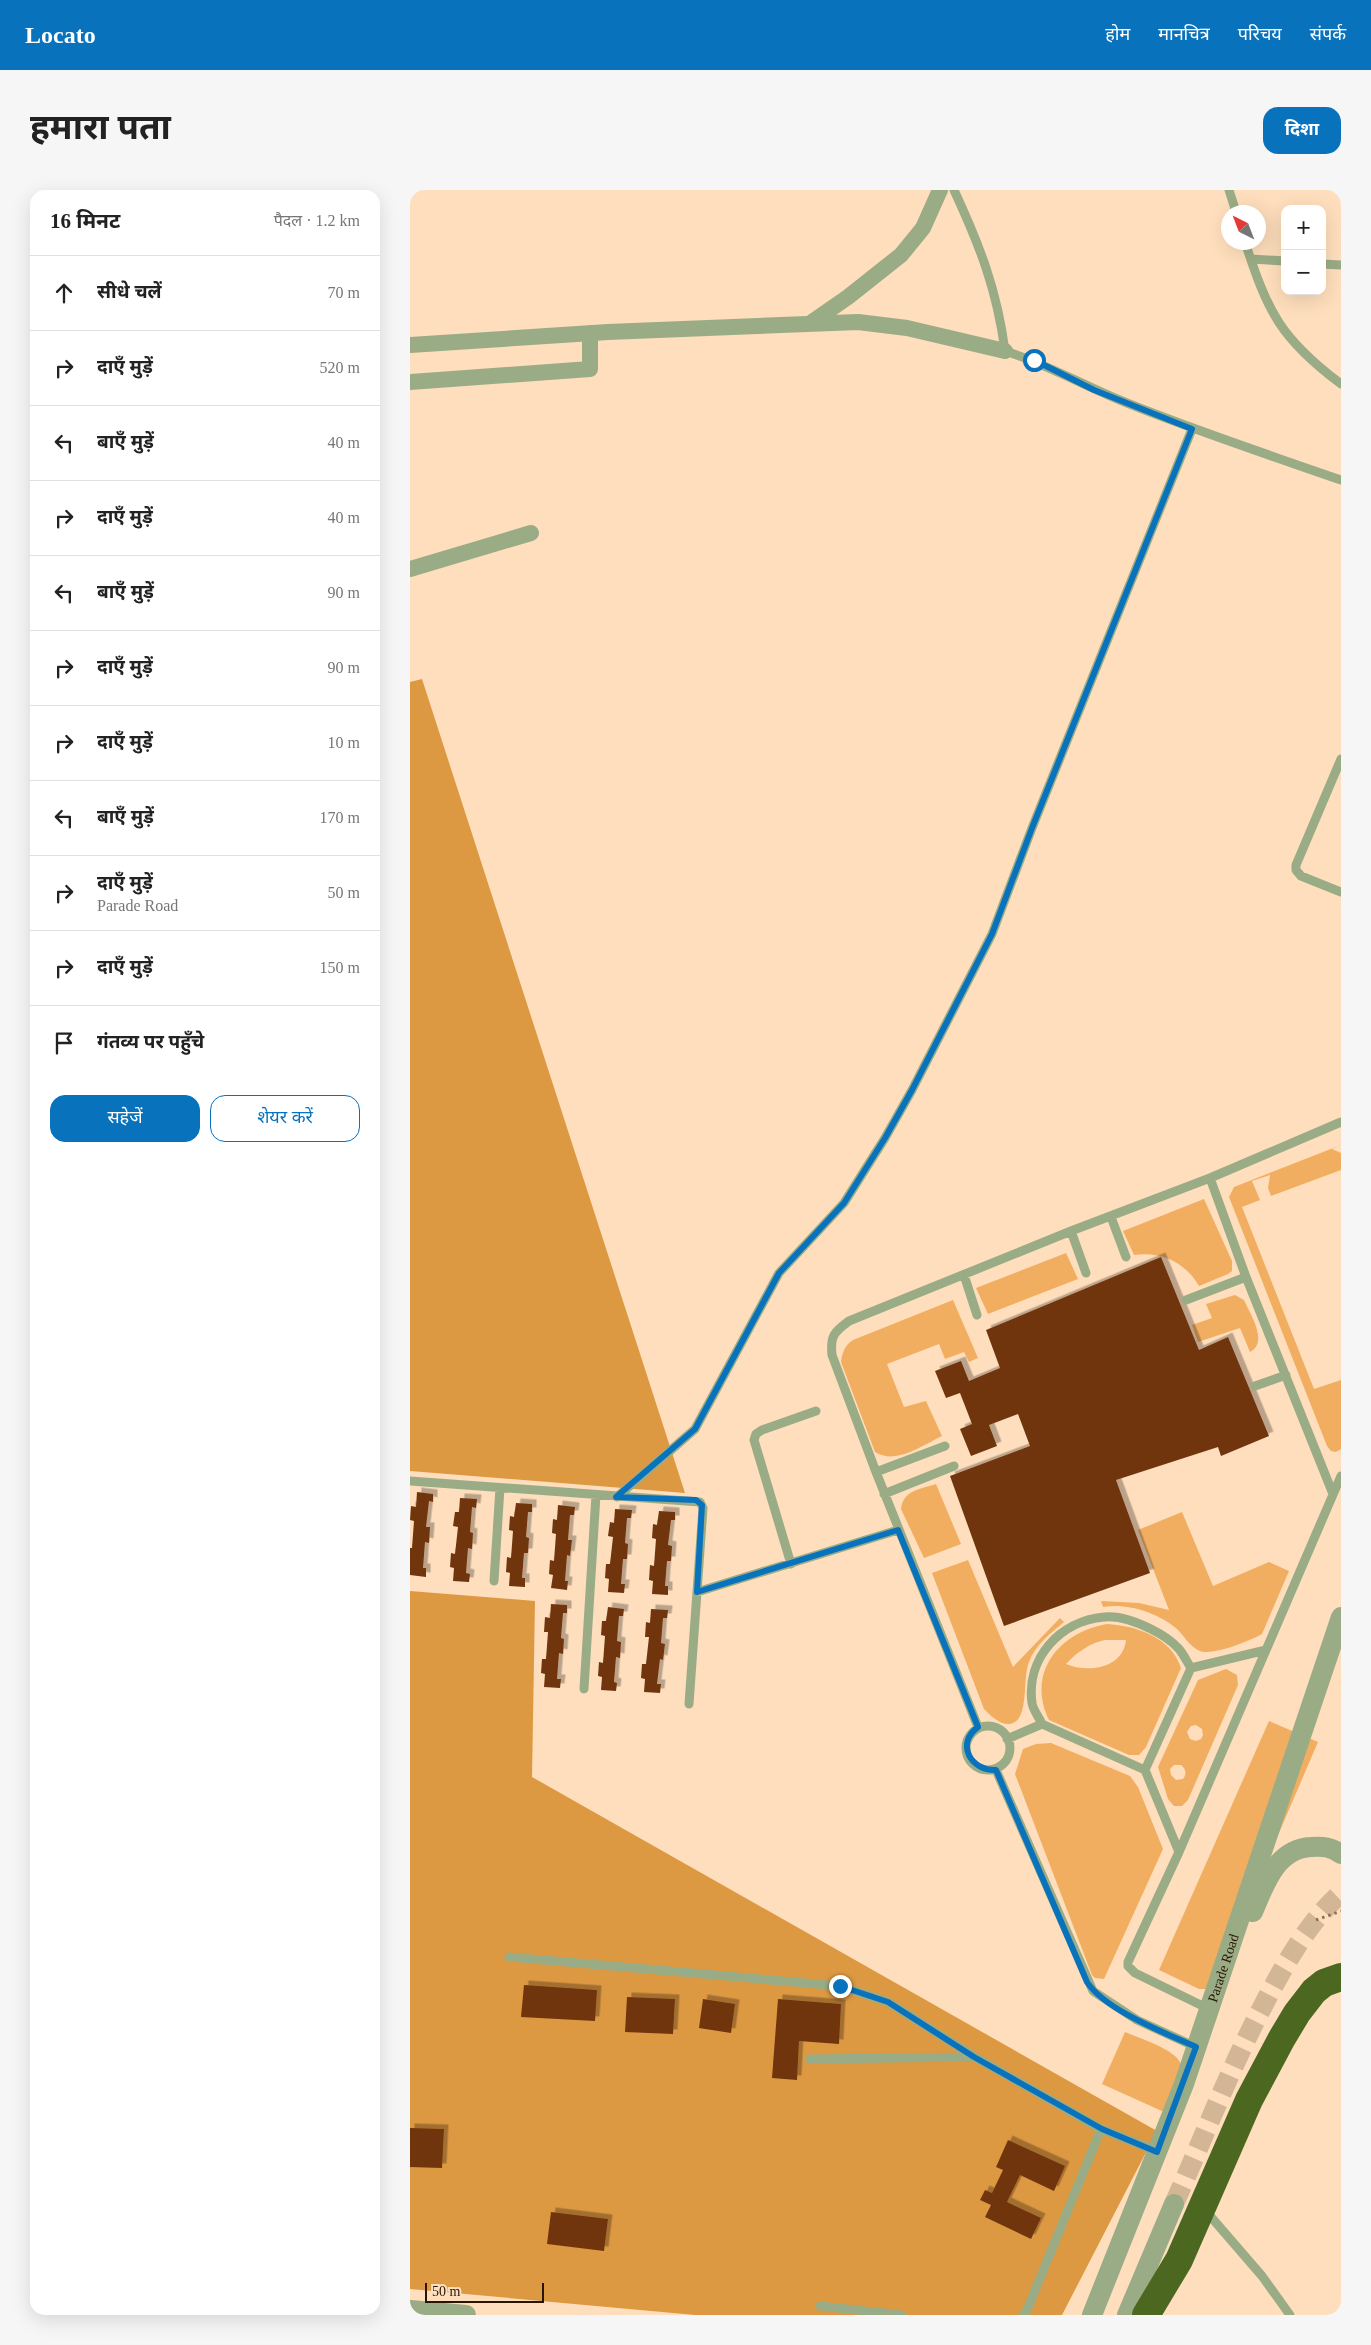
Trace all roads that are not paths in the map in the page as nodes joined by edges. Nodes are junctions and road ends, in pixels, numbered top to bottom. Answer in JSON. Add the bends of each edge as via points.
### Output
{"nodes":[{"id":1,"x":940,"y":190,"type":"edge"},
{"id":2,"x":954,"y":190,"type":"edge"},
{"id":3,"x":1229,"y":190,"type":"edge"},
{"id":4,"x":1234,"y":205,"type":"edge"},
{"id":5,"x":1248,"y":250,"type":"edge"},
{"id":6,"x":1251,"y":259,"type":"junction"},
{"id":7,"x":1281,"y":261,"type":"edge"},
{"id":8,"x":1326,"y":264,"type":"edge"},
{"id":9,"x":1341,"y":265,"type":"edge"},
{"id":10,"x":812,"y":322,"type":"junction"},
{"id":11,"x":590,"y":333,"type":"junction"},
{"id":12,"x":410,"y":345,"type":"edge"},
{"id":13,"x":1005,"y":351,"type":"junction"},
{"id":14,"x":410,"y":382,"type":"edge"},
{"id":15,"x":1341,"y":384,"type":"edge"},
{"id":16,"x":1192,"y":429,"type":"junction"},
{"id":17,"x":1341,"y":480,"type":"edge"},
{"id":18,"x":531,"y":533,"type":"dead end"},
{"id":19,"x":410,"y":570,"type":"edge"},
{"id":20,"x":1341,"y":759,"type":"edge"},
{"id":21,"x":1341,"y":892,"type":"edge"},
{"id":22,"x":1341,"y":1122,"type":"edge"},
{"id":23,"x":1210,"y":1178,"type":"junction"},
{"id":24,"x":1110,"y":1218,"type":"junction"},
{"id":25,"x":1071,"y":1231,"type":"junction"},
{"id":26,"x":1126,"y":1257,"type":"dead end"},
{"id":27,"x":1086,"y":1273,"type":"dead end"},
{"id":28,"x":964,"y":1275,"type":"junction"},
{"id":29,"x":1246,"y":1277,"type":"junction"},
{"id":30,"x":1186,"y":1300,"type":"dead end"},
{"id":31,"x":977,"y":1315,"type":"dead end"},
{"id":32,"x":1286,"y":1375,"type":"junction"},
{"id":33,"x":1255,"y":1386,"type":"dead end"},
{"id":34,"x":816,"y":1411,"type":"dead end"},
{"id":35,"x":944,"y":1446,"type":"dead end"},
{"id":36,"x":954,"y":1466,"type":"dead end"},
{"id":37,"x":876,"y":1472,"type":"junction"},
{"id":38,"x":1341,"y":1476,"type":"edge"},
{"id":39,"x":410,"y":1481,"type":"edge"},
{"id":40,"x":500,"y":1488,"type":"junction"},
{"id":41,"x":884,"y":1494,"type":"junction"},
{"id":42,"x":1333,"y":1494,"type":"junction"},
{"id":43,"x":596,"y":1496,"type":"junction"},
{"id":44,"x":616,"y":1497,"type":"junction"},
{"id":45,"x":898,"y":1530,"type":"junction"},
{"id":46,"x":791,"y":1564,"type":"junction"},
{"id":47,"x":494,"y":1581,"type":"dead end"},
{"id":48,"x":697,"y":1592,"type":"junction"},
{"id":49,"x":1341,"y":1617,"type":"edge"},
{"id":50,"x":1266,"y":1650,"type":"junction"},
{"id":51,"x":1191,"y":1668,"type":"junction"},
{"id":52,"x":584,"y":1689,"type":"dead end"},
{"id":53,"x":688,"y":1704,"type":"dead end"},
{"id":54,"x":1042,"y":1724,"type":"junction"},
{"id":55,"x":978,"y":1727,"type":"junction"},
{"id":56,"x":1007,"y":1739,"type":"junction"},
{"id":57,"x":996,"y":1770,"type":"junction"},
{"id":58,"x":1145,"y":1770,"type":"junction"},
{"id":59,"x":1179,"y":1852,"type":"junction"},
{"id":60,"x":1341,"y":1854,"type":"edge"},
{"id":61,"x":509,"y":1957,"type":"dead end"},
{"id":62,"x":1338,"y":1974,"type":"edge"},
{"id":63,"x":1215,"y":1990,"type":"junction"},
{"id":64,"x":1209,"y":2009,"type":"junction"},
{"id":65,"x":1196,"y":2047,"type":"junction"},
{"id":66,"x":974,"y":2057,"type":"junction"},
{"id":67,"x":810,"y":2059,"type":"dead end"},
{"id":68,"x":1102,"y":2129,"type":"junction"},
{"id":69,"x":1157,"y":2152,"type":"junction"},
{"id":70,"x":1174,"y":2204,"type":"tunnel mouth"},
{"id":71,"x":1203,"y":2208,"type":"junction"},
{"id":72,"x":820,"y":2306,"type":"dead end"},
{"id":73,"x":410,"y":2310,"type":"edge"},
{"id":74,"x":466,"y":2315,"type":"edge"},
{"id":75,"x":902,"y":2315,"type":"edge"},
{"id":76,"x":1023,"y":2315,"type":"edge"},
{"id":77,"x":1092,"y":2315,"type":"edge"},
{"id":78,"x":1127,"y":2315,"type":"edge"},
{"id":79,"x":1146,"y":2315,"type":"edge"},
{"id":80,"x":1290,"y":2315,"type":"edge"}],
"edges":[{"from":1,"to":10,"type":"street","via":[[924,228],[902,255]]},
{"from":2,"to":13,"type":"lane","via":[[987,266]]},
{"from":3,"to":4,"type":"lane"},
{"from":5,"to":6,"type":"lane"},
{"from":6,"to":7,"type":"lane"},
{"from":6,"to":15,"type":"lane","via":[[1268,304],[1283,331],[1304,355]]},
{"from":8,"to":9,"type":"lane"},
{"from":10,"to":11,"type":"street"},
{"from":10,"to":13,"type":"street","via":[[880,323]]},
{"from":11,"to":12,"type":"street"},
{"from":11,"to":14,"type":"street","via":[[590,369]]},
{"from":13,"to":16,"type":"lane","via":[[1034,360],[1094,390]]},
{"from":16,"to":17,"type":"lane"},
{"from":16,"to":44,"type":"lane","via":[[992,934],[912,1090],[844,1203],[779,1273],[695,1429]]},
{"from":18,"to":19,"type":"street"},
{"from":20,"to":21,"type":"lane","via":[[1296,870],[1301,876]]},
{"from":22,"to":23,"type":"lane"},
{"from":23,"to":24,"type":"lane"},
{"from":23,"to":29,"type":"lane"},
{"from":24,"to":25,"type":"lane"},
{"from":24,"to":26,"type":"lane"},
{"from":25,"to":27,"type":"lane"},
{"from":25,"to":28,"type":"lane"},
{"from":28,"to":31,"type":"lane"},
{"from":28,"to":37,"type":"lane","via":[[849,1321],[836,1331],[830,1342]]},
{"from":29,"to":30,"type":"lane"},
{"from":29,"to":32,"type":"lane"},
{"from":32,"to":33,"type":"lane"},
{"from":32,"to":42,"type":"lane"},
{"from":34,"to":46,"type":"lane","via":[[762,1430],[754,1440]]},
{"from":35,"to":37,"type":"lane"},
{"from":36,"to":41,"type":"lane"},
{"from":37,"to":41,"type":"lane"},
{"from":38,"to":42,"type":"lane"},
{"from":39,"to":40,"type":"lane"},
{"from":40,"to":43,"type":"lane"},
{"from":40,"to":47,"type":"lane"},
{"from":41,"to":45,"type":"lane"},
{"from":42,"to":50,"type":"lane"},
{"from":43,"to":44,"type":"lane"},
{"from":43,"to":52,"type":"lane"},
{"from":44,"to":48,"type":"lane","via":[[696,1500],[702,1505]]},
{"from":45,"to":46,"type":"lane"},
{"from":45,"to":55,"type":"lane"},
{"from":46,"to":48,"type":"lane"},
{"from":48,"to":53,"type":"lane"},
{"from":49,"to":63,"type":"street","name":"Parade Road"},
{"from":50,"to":51,"type":"lane"},
{"from":50,"to":59,"type":"lane"},
{"from":51,"to":54,"type":"lane","via":[[1179,1648],[1161,1634],[1134,1621],[1106,1617],[1079,1622],[1056,1636],[1040,1658],[1032,1685],[1032,1705]]},
{"from":51,"to":58,"type":"lane"},
{"from":54,"to":56,"type":"lane"},
{"from":54,"to":58,"type":"lane"},
{"from":55,"to":56,"type":"lane","via":[[991,1726]]},
{"from":55,"to":57,"type":"lane","via":[[966,1744],[970,1758],[981,1769]]},
{"from":56,"to":57,"type":"lane","via":[[1009,1759]]},
{"from":57,"to":65,"type":"lane","via":[[1093,1990],[1137,2020]]},
{"from":58,"to":59,"type":"lane"},
{"from":59,"to":64,"type":"lane","via":[[1128,1966],[1152,1982]]},
{"from":60,"to":63,"type":"street","via":[[1322,1846],[1306,1847],[1283,1857],[1270,1875],[1242,1940]]},
{"from":61,"to":66,"type":"lane","via":[[840,1986],[888,2002]]},
{"from":62,"to":71,"type":"highway","via":[[1306,2000],[1282,2038],[1246,2106]]},
{"from":63,"to":64,"type":"street","name":"Parade Road"},
{"from":64,"to":65,"type":"street","name":"Parade Road"},
{"from":65,"to":69,"type":"street","name":"Parade Road"},
{"from":66,"to":67,"type":"lane"},
{"from":66,"to":68,"type":"lane"},
{"from":68,"to":69,"type":"lane"},
{"from":68,"to":76,"type":"lane"},
{"from":69,"to":77,"type":"street","name":"Parade Road"},
{"from":70,"to":78,"type":"street"},
{"from":71,"to":79,"type":"highway","via":[[1179,2260]]},
{"from":71,"to":80,"type":"lane","via":[[1262,2276]]},
{"from":72,"to":75,"type":"lane"},
{"from":73,"to":74,"type":"street"}]}
